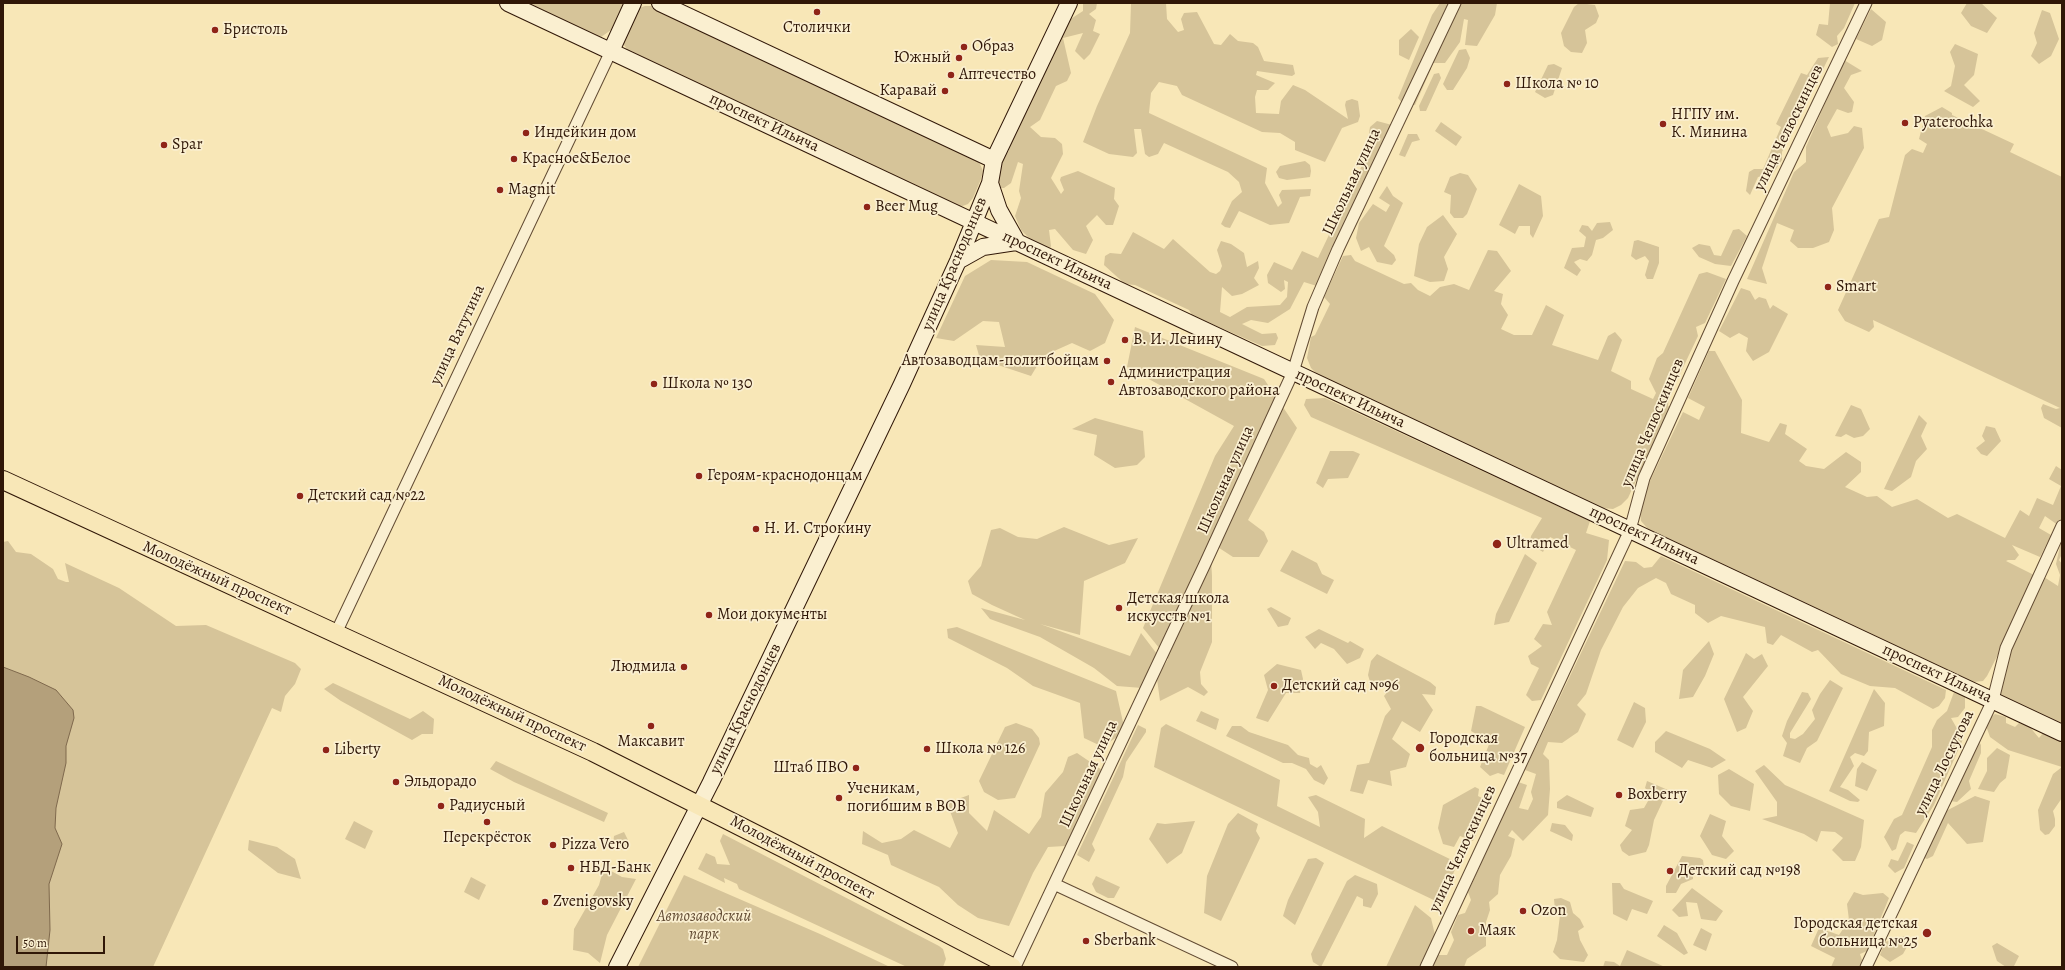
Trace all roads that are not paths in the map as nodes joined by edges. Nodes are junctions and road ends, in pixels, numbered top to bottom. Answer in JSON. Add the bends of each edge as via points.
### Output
{"nodes":[{"id":1,"x":508,"y":3,"type":"edge"},
{"id":2,"x":633,"y":3,"type":"edge"},
{"id":3,"x":660,"y":3,"type":"edge"},
{"id":4,"x":1069,"y":3,"type":"edge"},
{"id":5,"x":1455,"y":3,"type":"edge"},
{"id":6,"x":1866,"y":3,"type":"edge"},
{"id":7,"x":611,"y":51,"type":"junction"},
{"id":8,"x":994,"y":160,"type":"junction"},
{"id":9,"x":990,"y":183,"type":"junction"},
{"id":10,"x":974,"y":222,"type":"junction"},
{"id":11,"x":1017,"y":242,"type":"junction"},
{"id":12,"x":958,"y":261,"type":"junction"},
{"id":13,"x":1293,"y":372,"type":"junction"},
{"id":14,"x":3,"y":480,"type":"edge"},
{"id":15,"x":2062,"y":526,"type":"edge"},
{"id":16,"x":1630,"y":530,"type":"junction"},
{"id":17,"x":336,"y":633,"type":"junction"},
{"id":18,"x":1993,"y":700,"type":"junction"},
{"id":19,"x":2062,"y":733,"type":"edge"},
{"id":20,"x":699,"y":805,"type":"junction"},
{"id":21,"x":1054,"y":884,"type":"junction"},
{"id":22,"x":617,"y":967,"type":"edge"},
{"id":23,"x":1012,"y":967,"type":"edge"},
{"id":24,"x":1015,"y":967,"type":"edge"},
{"id":25,"x":1232,"y":967,"type":"edge"},
{"id":26,"x":1426,"y":967,"type":"edge"},
{"id":27,"x":1866,"y":967,"type":"edge"}],
"edges":[{"from":1,"to":7,"type":"street","name":"проспект Ильича"},
{"from":2,"to":7,"type":"street"},
{"from":3,"to":8,"type":"street"},
{"from":4,"to":8,"type":"street","name":"улица Краснодонцев"},
{"from":5,"to":13,"type":"street","name":"Школьная улица","via":[[1335,256],[1313,307]]},
{"from":6,"to":16,"type":"street","name":"улица Челюскинцев","via":[[1733,281],[1644,478]]},
{"from":7,"to":10,"type":"street","name":"проспект Ильича"},
{"from":7,"to":17,"type":"street","name":"улица Ватутина"},
{"from":8,"to":9,"type":"street","name":"улица Краснодонцев"},
{"from":9,"to":10,"type":"street","name":"улица Краснодонцев"},
{"from":9,"to":11,"type":"street","via":[[999,210]]},
{"from":10,"to":11,"type":"street","name":"проспект Ильича"},
{"from":10,"to":12,"type":"street","name":"улица Краснодонцев"},
{"from":11,"to":12,"type":"street","via":[[984,247]]},
{"from":11,"to":13,"type":"street","name":"проспект Ильича"},
{"from":12,"to":20,"type":"street","name":"улица Краснодонцев","via":[[862,470]]},
{"from":13,"to":16,"type":"street","name":"проспект Ильича"},
{"from":13,"to":21,"type":"street","name":"Школьная улица"},
{"from":14,"to":17,"type":"main road","name":"Молодёжный проспект"},
{"from":15,"to":18,"type":"street","name":"улица Лоскутова","via":[[2006,648]]},
{"from":16,"to":18,"type":"street","name":"проспект Ильича"},
{"from":16,"to":26,"type":"street","name":"улица Челюскинцев"},
{"from":17,"to":20,"type":"main road","name":"Молодёжный проспект","via":[[592,752]]},
{"from":18,"to":19,"type":"street","name":"проспект Ильича"},
{"from":18,"to":27,"type":"street","name":"улица Лоскутова"},
{"from":20,"to":22,"type":"street","name":"улица Краснодонцев"},
{"from":20,"to":23,"type":"main road","name":"Молодёжный проспект"},
{"from":21,"to":24,"type":"street","name":"Школьная улица"},
{"from":21,"to":25,"type":"street"}]}
